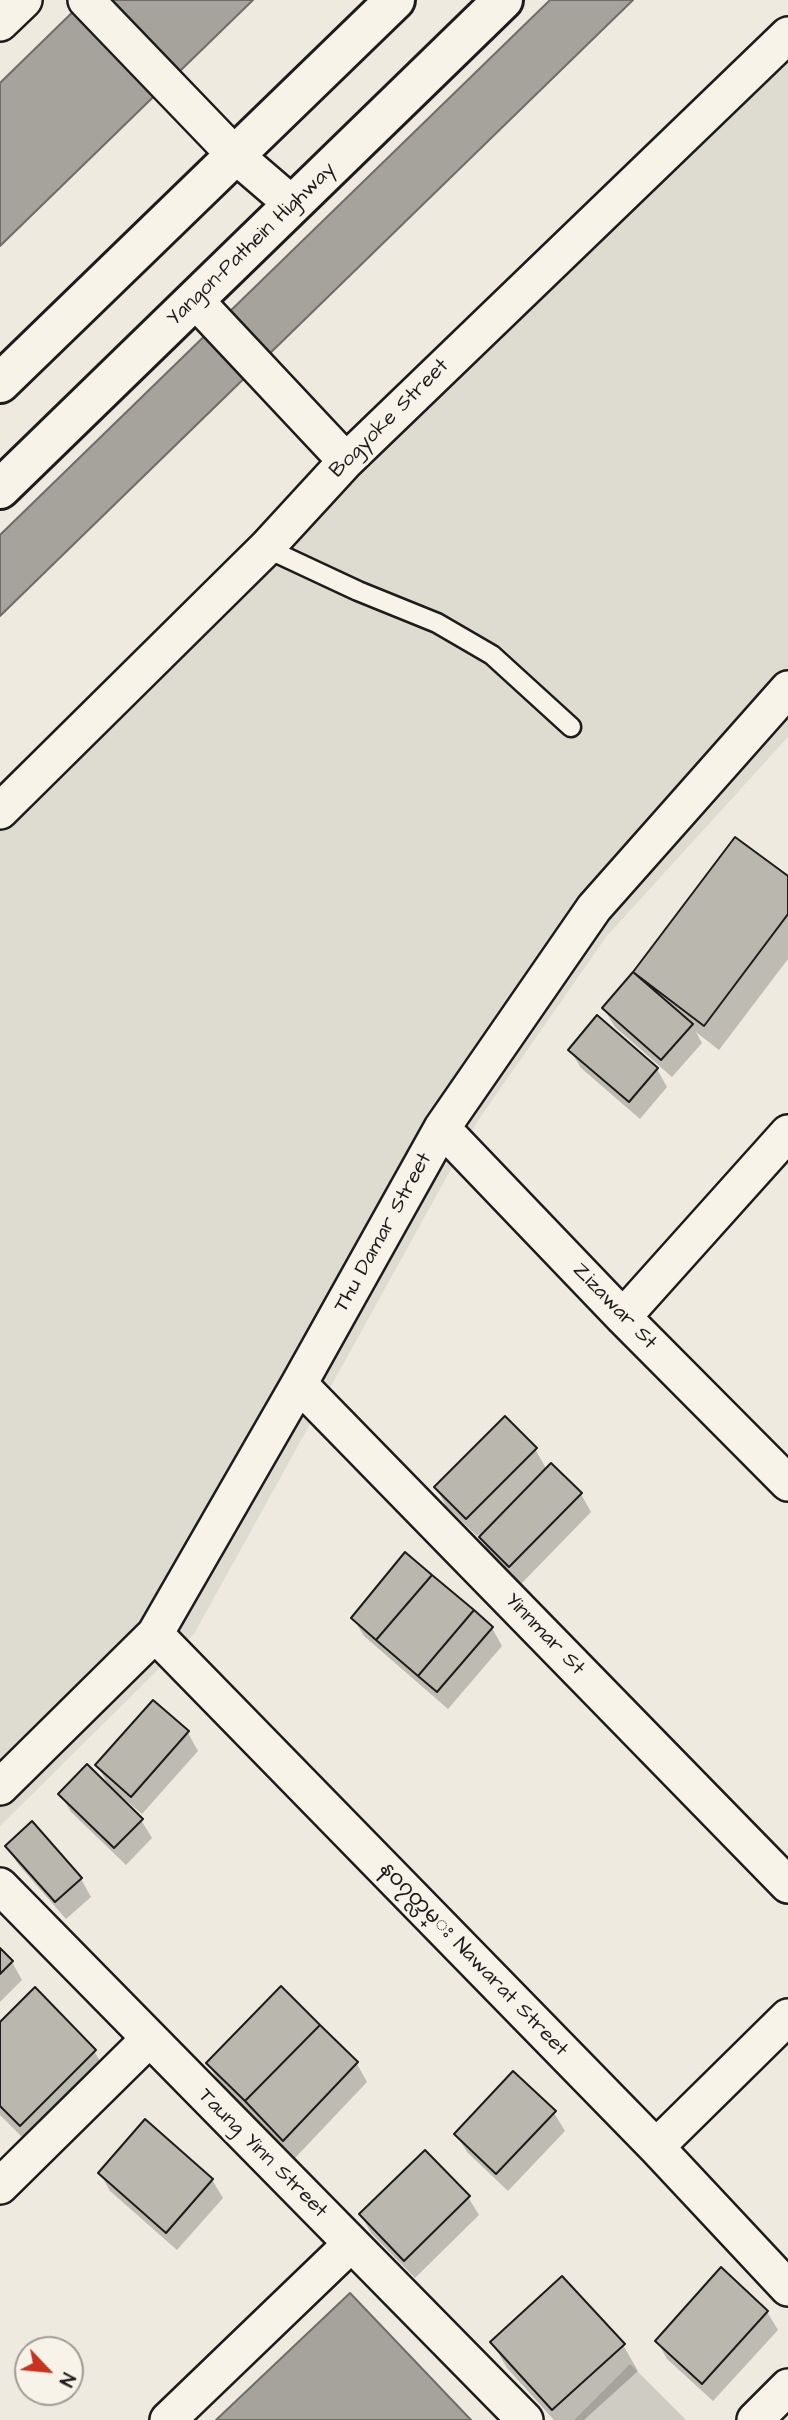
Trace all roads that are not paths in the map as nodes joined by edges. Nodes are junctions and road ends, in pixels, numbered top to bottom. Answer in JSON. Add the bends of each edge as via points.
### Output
{"nodes":[{"id":1,"x":24,"y":0,"type":"edge"},
{"id":2,"x":86,"y":0,"type":"edge"},
{"id":3,"x":395,"y":0,"type":"edge"},
{"id":4,"x":503,"y":0,"type":"edge"},
{"id":5,"x":0,"y":23,"type":"edge"},
{"id":6,"x":788,"y":36,"type":"edge"},
{"id":7,"x":224,"y":143,"type":"junction"},
{"id":8,"x":292,"y":204,"type":"junction"},
{"id":9,"x":198,"y":304,"type":"junction"},
{"id":10,"x":0,"y":383,"type":"edge"},
{"id":11,"x":346,"y":461,"type":"junction"},
{"id":12,"x":0,"y":489,"type":"edge"},
{"id":13,"x":266,"y":548,"type":"junction"},
{"id":14,"x":788,"y":689,"type":"edge"},
{"id":15,"x":571,"y":727,"type":"dead end"},
{"id":16,"x":0,"y":811,"type":"edge"},
{"id":17,"x":442,"y":1128,"type":"junction"},
{"id":18,"x":788,"y":1133,"type":"edge"},
{"id":19,"x":623,"y":1317,"type":"junction"},
{"id":20,"x":299,"y":1384,"type":"junction"},
{"id":21,"x":788,"y":1483,"type":"edge"},
{"id":22,"x":155,"y":1634,"type":"junction"},
{"id":23,"x":0,"y":1787,"type":"edge"},
{"id":24,"x":788,"y":1885,"type":"edge"},
{"id":25,"x":0,"y":1886,"type":"edge"},
{"id":26,"x":788,"y":2017,"type":"edge"},
{"id":27,"x":149,"y":2039,"type":"junction"},
{"id":28,"x":656,"y":2147,"type":"junction"},
{"id":29,"x":0,"y":2186,"type":"edge"},
{"id":30,"x":351,"y":2244,"type":"junction"},
{"id":31,"x":788,"y":2288,"type":"edge"},
{"id":32,"x":788,"y":2387,"type":"edge"},
{"id":33,"x":168,"y":2420,"type":"edge"},
{"id":34,"x":525,"y":2420,"type":"edge"},
{"id":35,"x":755,"y":2420,"type":"edge"}],
"edges":[{"from":1,"to":5,"type":"street"},
{"from":2,"to":7,"type":"street"},
{"from":3,"to":7,"type":"main road"},
{"from":4,"to":8,"type":"main road","name":"Yangon-Pathein Highway"},
{"from":6,"to":11,"type":"street","name":"Bogyoke Street"},
{"from":7,"to":8,"type":"street"},
{"from":7,"to":10,"type":"main road"},
{"from":8,"to":9,"type":"main road","name":"Yangon-Pathein Highway"},
{"from":9,"to":11,"type":"street"},
{"from":9,"to":12,"type":"main road","name":"Yangon-Pathein Highway"},
{"from":11,"to":13,"type":"street","name":"Bogyoke Street"},
{"from":13,"to":15,"type":"lane","via":[[437,623],[492,655]]},
{"from":13,"to":16,"type":"street","name":"Bogyoke Street"},
{"from":14,"to":17,"type":"street","name":"Thu Damar Street","via":[[594,908]]},
{"from":17,"to":19,"type":"street","name":"Zizawar St"},
{"from":17,"to":20,"type":"street","name":"Thu Damar Street"},
{"from":18,"to":19,"type":"street"},
{"from":19,"to":21,"type":"street","name":"Zizawar St"},
{"from":20,"to":22,"type":"street","name":"Thu Damar Street"},
{"from":20,"to":24,"type":"street","name":"Yinnmar St"},
{"from":22,"to":23,"type":"street","name":"Thu Damar Street"},
{"from":22,"to":28,"type":"street","name":"နဝ၇တ္လမ္း Nawarat Street"},
{"from":25,"to":27,"type":"street","name":"Taung Yinn Street"},
{"from":26,"to":28,"type":"street"},
{"from":27,"to":29,"type":"street"},
{"from":27,"to":30,"type":"street","name":"Taung Yinn Street"},
{"from":28,"to":31,"type":"street","name":"နဝ၇တ္လမ္း Nawarat Street"},
{"from":30,"to":33,"type":"street"},
{"from":30,"to":34,"type":"street","name":"Taung Yinn Street"},
{"from":32,"to":35,"type":"street"}]}
